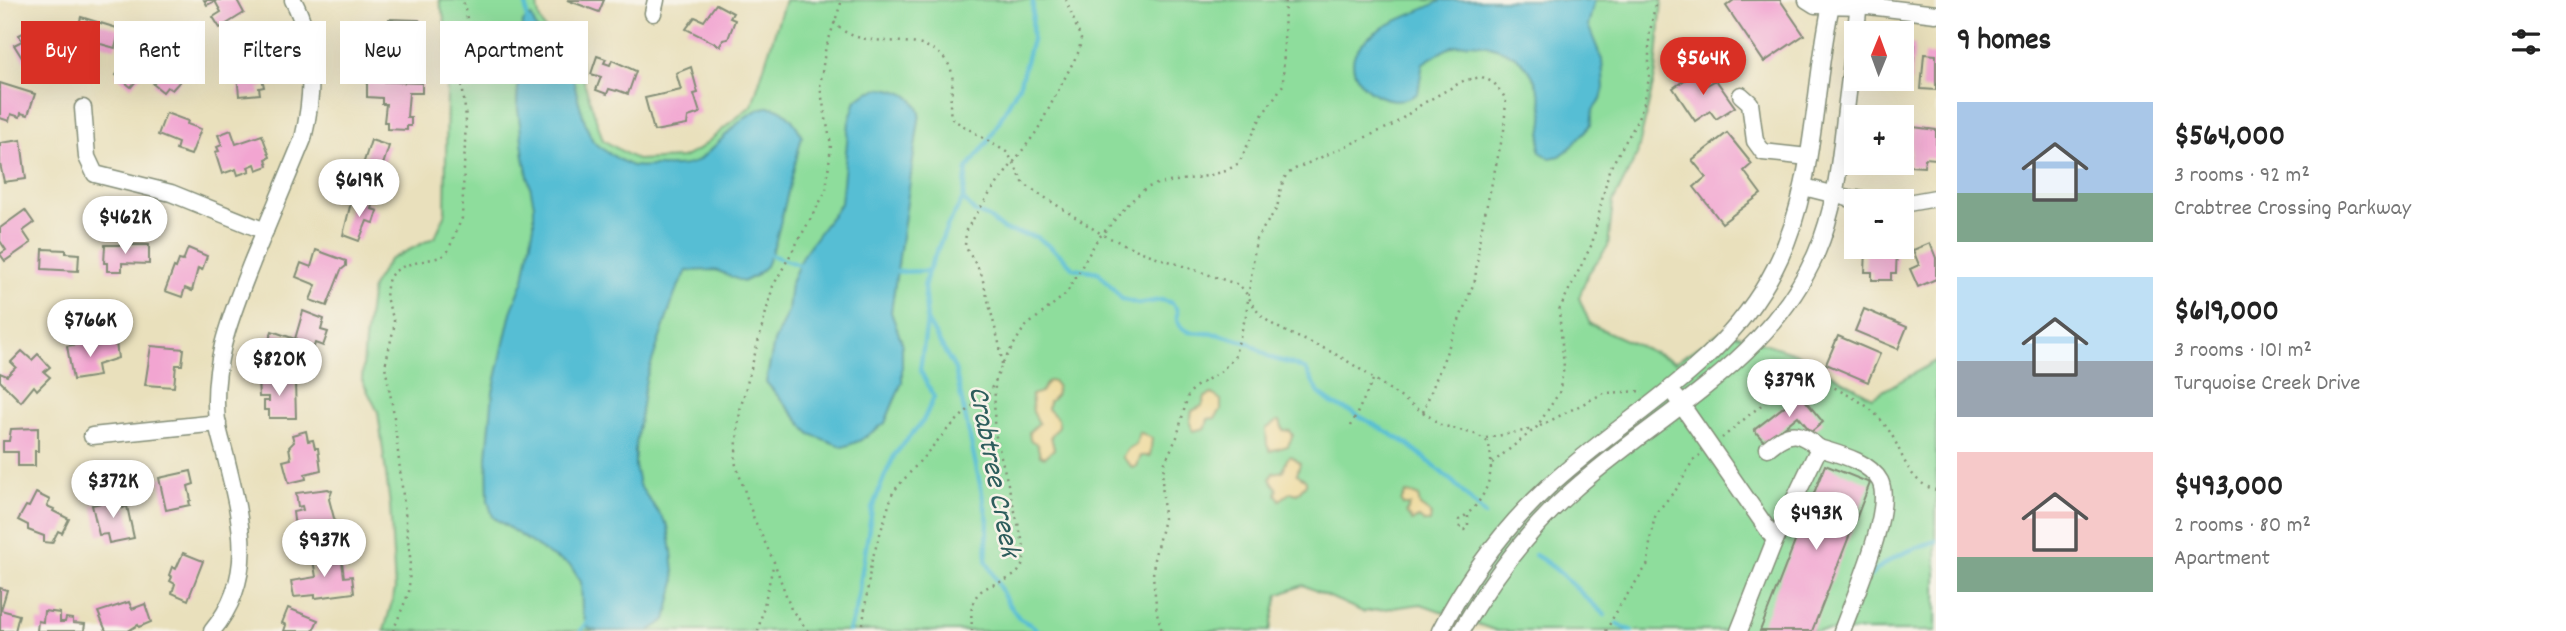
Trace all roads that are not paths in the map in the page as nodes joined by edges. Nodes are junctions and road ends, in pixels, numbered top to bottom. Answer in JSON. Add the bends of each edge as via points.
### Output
{"nodes":[{"id":1,"x":293,"y":0,"type":"edge"},
{"id":2,"x":1807,"y":0,"type":"edge"},
{"id":3,"x":1831,"y":3,"type":"edge"},
{"id":4,"x":1859,"y":3,"type":"edge"},
{"id":5,"x":1936,"y":15,"type":"edge"},
{"id":6,"x":1741,"y":95,"type":"dead end"},
{"id":7,"x":83,"y":108,"type":"dead end"},
{"id":8,"x":1808,"y":157,"type":"junction"},
{"id":9,"x":1804,"y":187,"type":"junction"},
{"id":10,"x":1835,"y":195,"type":"junction"},
{"id":11,"x":1844,"y":196,"type":"edge"},
{"id":12,"x":1936,"y":198,"type":"edge"},
{"id":13,"x":1914,"y":202,"type":"edge"},
{"id":14,"x":265,"y":232,"type":"junction"},
{"id":15,"x":1670,"y":389,"type":"junction"},
{"id":16,"x":1682,"y":405,"type":"junction"},
{"id":17,"x":218,"y":423,"type":"junction"},
{"id":18,"x":92,"y":436,"type":"dead end"},
{"id":19,"x":1768,"y":448,"type":"dead end"},
{"id":20,"x":1819,"y":448,"type":"junction"},
{"id":21,"x":1775,"y":540,"type":"junction"},
{"id":22,"x":212,"y":631,"type":"edge"},
{"id":23,"x":1440,"y":631,"type":"edge"},
{"id":24,"x":1461,"y":631,"type":"edge"},
{"id":25,"x":1739,"y":631,"type":"edge"},
{"id":26,"x":1842,"y":631,"type":"edge"}],
"edges":[{"from":1,"to":14,"type":"street","via":[[309,58],[310,106],[303,139]]},
{"from":2,"to":3,"type":"street","via":[[1815,5]]},
{"from":3,"to":4,"type":"street"},
{"from":3,"to":8,"type":"street"},
{"from":4,"to":5,"type":"street"},
{"from":4,"to":10,"type":"street"},
{"from":6,"to":8,"type":"street","via":[[1750,103],[1755,141],[1763,152]]},
{"from":7,"to":14,"type":"street","via":[[86,157],[95,174],[171,193]]},
{"from":8,"to":9,"type":"street"},
{"from":9,"to":10,"type":"street"},
{"from":9,"to":15,"type":"street","via":[[1786,247],[1760,293],[1721,345]]},
{"from":10,"to":11,"type":"street"},
{"from":10,"to":16,"type":"street","via":[[1816,255],[1785,308],[1752,346]]},
{"from":12,"to":13,"type":"street"},
{"from":14,"to":17,"type":"street","via":[[222,344],[216,386]]},
{"from":15,"to":16,"type":"street"},
{"from":15,"to":23,"type":"street","via":[[1531,505],[1483,561]]},
{"from":16,"to":21,"type":"street"},
{"from":16,"to":24,"type":"street","via":[[1555,507],[1489,585]]},
{"from":17,"to":18,"type":"street"},
{"from":17,"to":22,"type":"street","via":[[243,541],[234,594]]},
{"from":19,"to":20,"type":"street","via":[[1792,433],[1803,435]]},
{"from":20,"to":21,"type":"street"},
{"from":20,"to":26,"type":"street","via":[[1851,459],[1881,483],[1878,530]]},
{"from":21,"to":25,"type":"street"}]}
